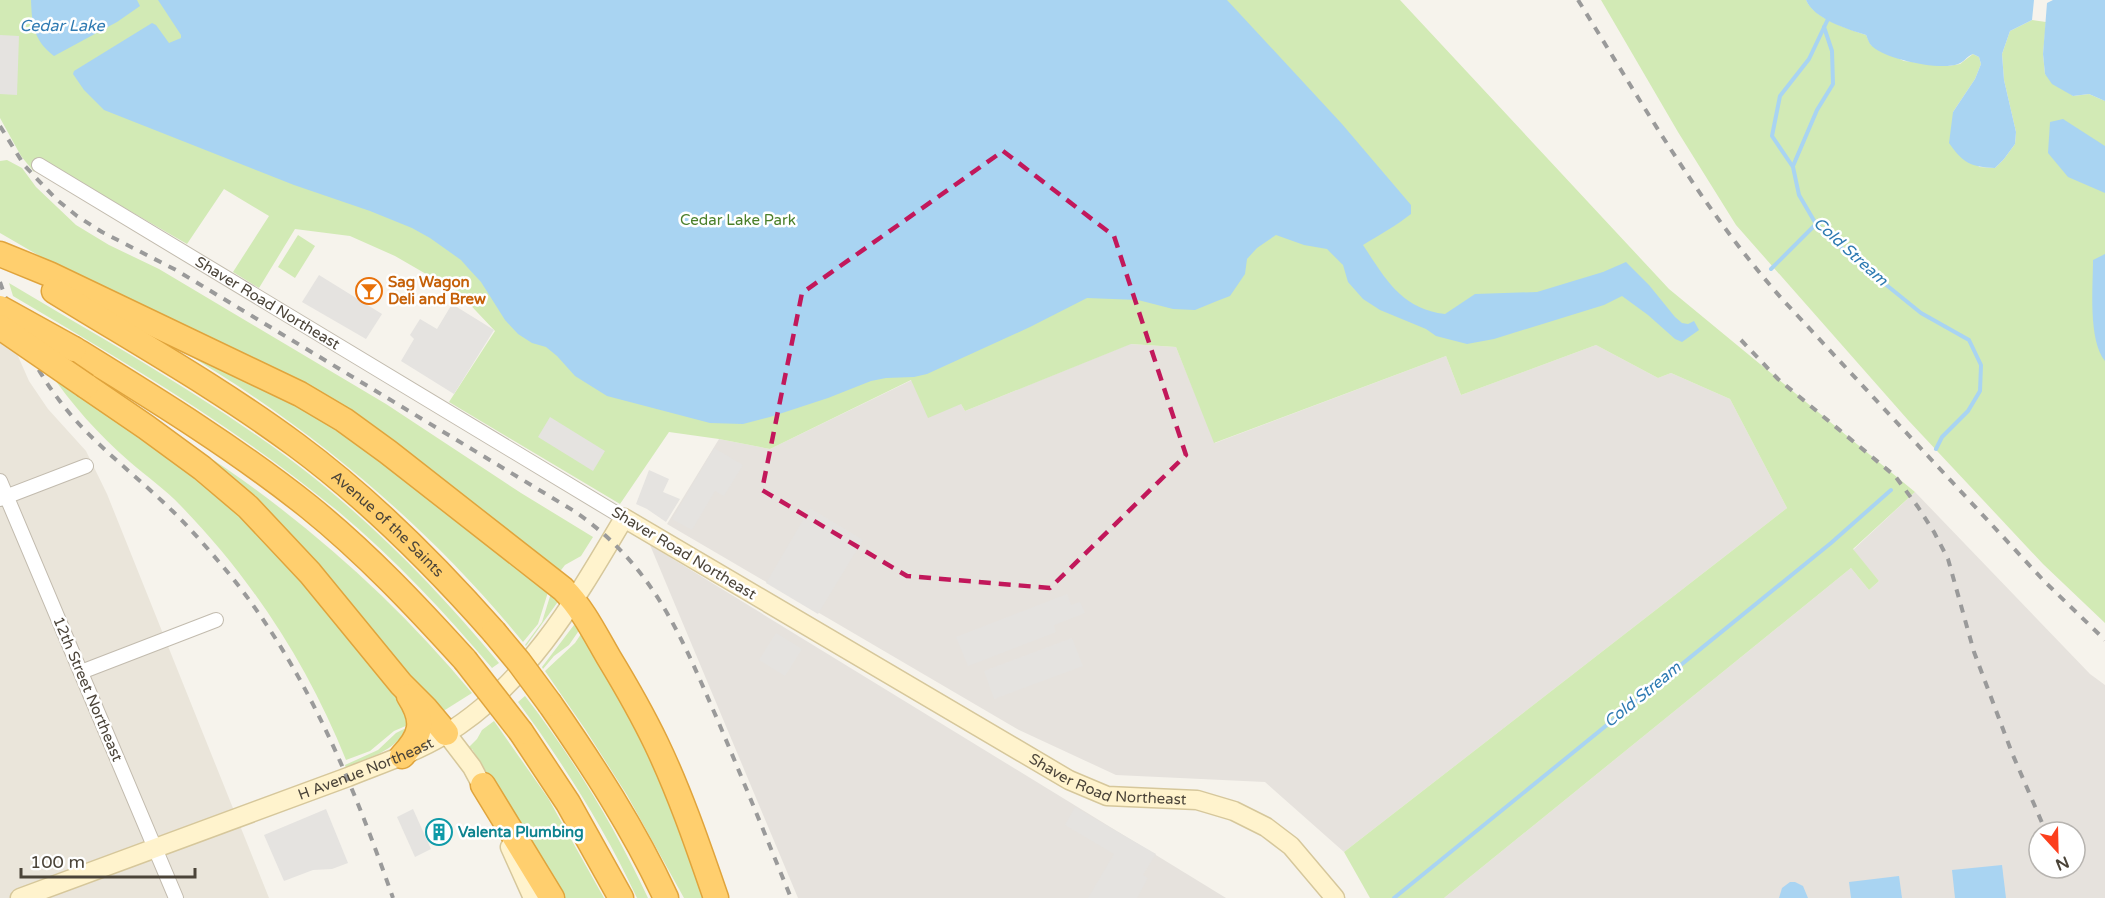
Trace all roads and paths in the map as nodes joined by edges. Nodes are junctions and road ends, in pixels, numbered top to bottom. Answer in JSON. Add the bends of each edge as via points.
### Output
{"nodes":[{"id":1,"x":39,"y":165,"type":"dead end"},
{"id":2,"x":0,"y":254,"type":"edge"},
{"id":3,"x":0,"y":259,"type":"edge"},
{"id":4,"x":52,"y":283,"type":"junction"},
{"id":5,"x":0,"y":308,"type":"edge"},
{"id":6,"x":0,"y":327,"type":"edge"},
{"id":7,"x":86,"y":466,"type":"dead end"},
{"id":8,"x":0,"y":481,"type":"edge"},
{"id":9,"x":3,"y":497,"type":"edge"},
{"id":10,"x":624,"y":518,"type":"junction"},
{"id":11,"x":574,"y":600,"type":"junction"},
{"id":12,"x":216,"y":620,"type":"dead end"},
{"id":13,"x":81,"y":672,"type":"junction"},
{"id":14,"x":401,"y":684,"type":"junction"},
{"id":15,"x":446,"y":734,"type":"junction"},
{"id":16,"x":402,"y":756,"type":"junction"},
{"id":17,"x":483,"y":785,"type":"junction"},
{"id":18,"x":155,"y":848,"type":"junction"},
{"id":19,"x":20,"y":898,"type":"edge"},
{"id":20,"x":176,"y":898,"type":"edge"},
{"id":21,"x":533,"y":898,"type":"edge"},
{"id":22,"x":552,"y":898,"type":"edge"},
{"id":23,"x":621,"y":898,"type":"edge"},
{"id":24,"x":666,"y":898,"type":"edge"},
{"id":25,"x":716,"y":898,"type":"edge"},
{"id":26,"x":1335,"y":898,"type":"edge"}],
"edges":[{"from":1,"to":10,"type":"street","name":"Shaver Road Northeast"},
{"from":2,"to":4,"type":"highway"},
{"from":3,"to":4,"type":"highway","name":"Avenue of the Saints"},
{"from":4,"to":11,"type":"highway","via":[[300,394],[344,420]]},
{"from":4,"to":24,"type":"highway","name":"Avenue of the Saints","bridge":true,"via":[[297,446],[338,478],[448,580],[550,704],[621,812]]},
{"from":5,"to":23,"type":"highway","bridge":true,"via":[[225,444],[310,508],[385,575],[465,660],[521,732],[568,802]]},
{"from":6,"to":14,"type":"highway","bridge":true,"via":[[146,427],[248,507],[310,573]]},
{"from":7,"to":9,"type":"street"},
{"from":8,"to":9,"type":"street","name":"12th Street Northeast"},
{"from":9,"to":13,"type":"street","name":"12th Street Northeast"},
{"from":10,"to":11,"type":"street","name":"H Avenue Northeast"},
{"from":10,"to":26,"type":"street","name":"Shaver Road Northeast","via":[[1069,780],[1107,796],[1197,800],[1234,811],[1266,827],[1291,846]]},
{"from":11,"to":15,"type":"street","name":"H Avenue Northeast","via":[[522,670]]},
{"from":11,"to":25,"type":"highway","via":[[657,745]]},
{"from":12,"to":13,"type":"street"},
{"from":13,"to":18,"type":"street","name":"12th Street Northeast"},
{"from":14,"to":15,"type":"highway"},
{"from":14,"to":16,"type":"highway","via":[[418,711],[420,724]]},
{"from":15,"to":16,"type":"street","name":"H Avenue Northeast"},
{"from":15,"to":17,"type":"street"},
{"from":16,"to":18,"type":"street","name":"H Avenue Northeast"},
{"from":17,"to":21,"type":"street"},
{"from":17,"to":22,"type":"highway"},
{"from":18,"to":19,"type":"street","name":"H Avenue Northeast"},
{"from":18,"to":20,"type":"street","name":"12th Street Northeast"}]}
